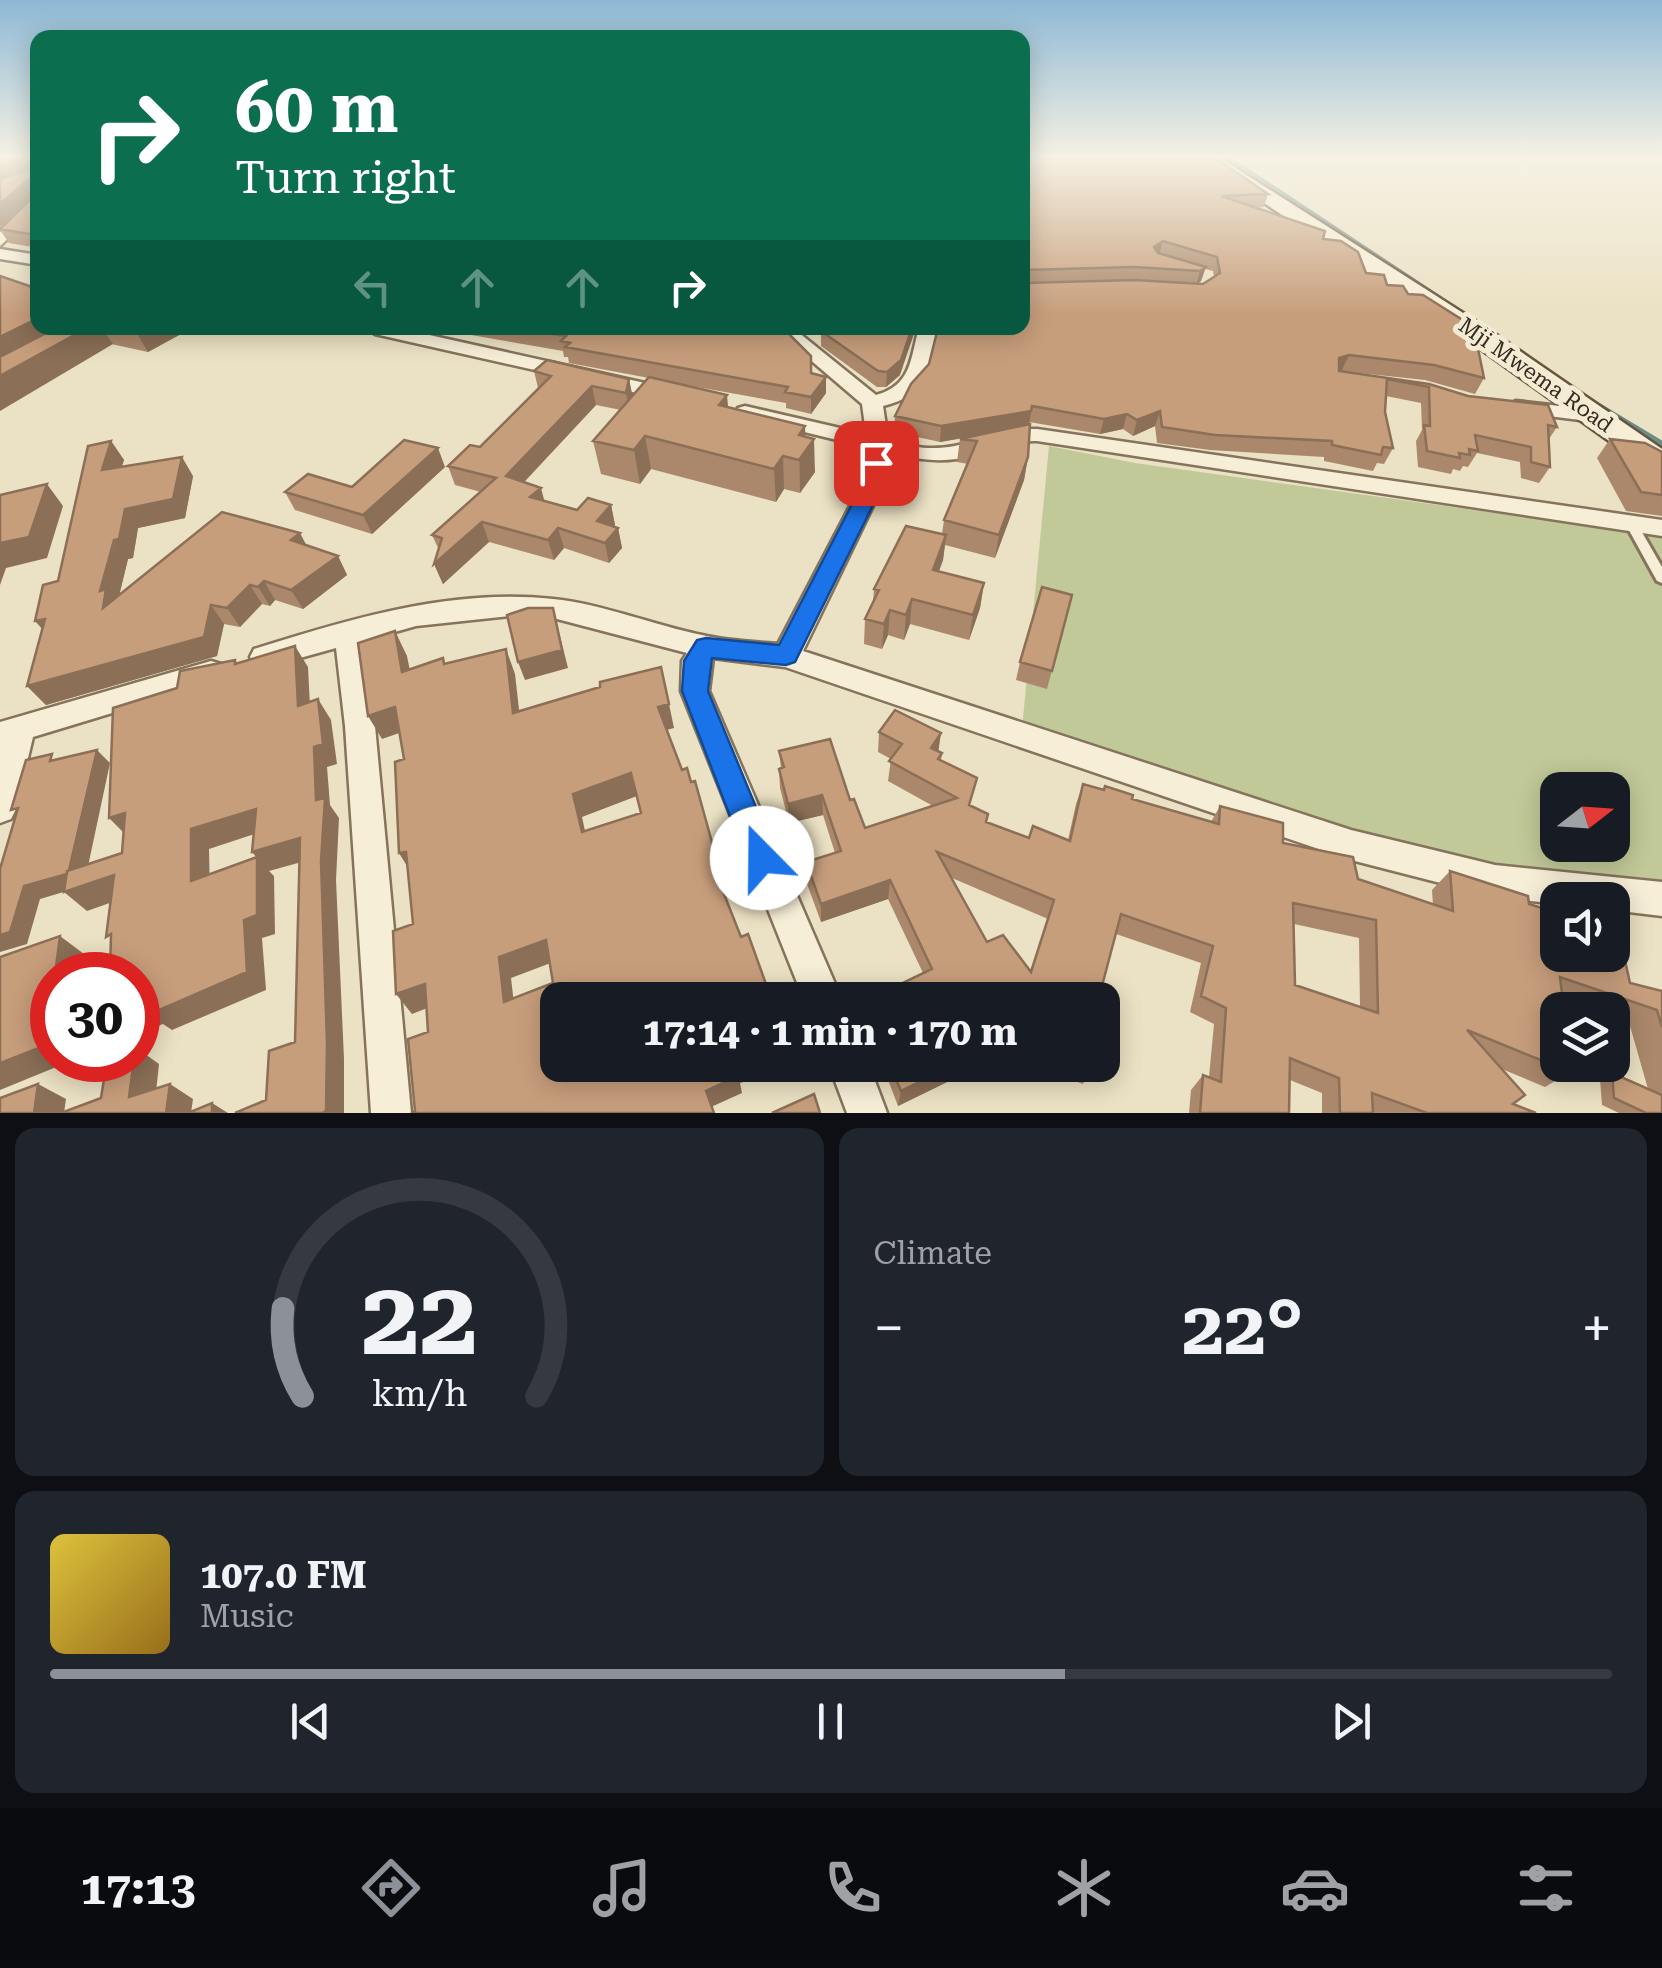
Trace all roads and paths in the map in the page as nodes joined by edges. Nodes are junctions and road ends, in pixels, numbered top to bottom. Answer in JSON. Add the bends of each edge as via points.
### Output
{"nodes":[{"id":1,"x":1286,"y":210,"type":"edge"},
{"id":2,"x":30,"y":211,"type":"edge"},
{"id":3,"x":0,"y":251,"type":"edge"},
{"id":4,"x":30,"y":258,"type":"edge"},
{"id":5,"x":406,"y":335,"type":"edge"},
{"id":6,"x":791,"y":335,"type":"edge"},
{"id":7,"x":926,"y":335,"type":"edge"},
{"id":8,"x":684,"y":398,"type":"edge"},
{"id":9,"x":872,"y":402,"type":"junction"},
{"id":10,"x":1494,"y":404,"type":"edge"},
{"id":11,"x":723,"y":407,"type":"edge"},
{"id":12,"x":1596,"y":416,"type":"junction"},
{"id":13,"x":878,"y":442,"type":"junction"},
{"id":14,"x":1662,"y":464,"type":"edge"},
{"id":15,"x":1632,"y":523,"type":"junction"},
{"id":16,"x":1662,"y":528,"type":"edge"},
{"id":17,"x":1662,"y":578,"type":"edge"},
{"id":18,"x":348,"y":632,"type":"junction"},
{"id":19,"x":706,"y":647,"type":"junction"},
{"id":20,"x":786,"y":656,"type":"junction"},
{"id":21,"x":10,"y":731,"type":"edge"},
{"id":22,"x":0,"y":809,"type":"edge"},
{"id":23,"x":1662,"y":899,"type":"edge"},
{"id":24,"x":816,"y":982,"type":"edge"},
{"id":25,"x":856,"y":1082,"type":"edge"},
{"id":26,"x":391,"y":1113,"type":"edge"},
{"id":27,"x":868,"y":1113,"type":"edge"}],
"edges":[{"from":1,"to":12,"type":"main road","name":"Mji Mwema Road"},
{"from":2,"to":3,"type":"street"},
{"from":3,"to":4,"type":"street"},
{"from":5,"to":8,"type":"street"},
{"from":6,"to":9,"type":"street"},
{"from":7,"to":9,"type":"street","via":[[913,388]]},
{"from":9,"to":13,"type":"street"},
{"from":10,"to":12,"type":"street"},
{"from":11,"to":13,"type":"street"},
{"from":12,"to":14,"type":"main road","name":"Mji Mwema Road"},
{"from":13,"to":15,"type":"street","via":[[942,454],[1015,434],[1037,435]]},
{"from":13,"to":20,"type":"street","via":[[874,483]]},
{"from":15,"to":16,"type":"street"},
{"from":15,"to":17,"type":"lane"},
{"from":18,"to":19,"type":"street","via":[[510,606],[557,610]]},
{"from":18,"to":21,"type":"street"},
{"from":18,"to":26,"type":"street"},
{"from":19,"to":20,"type":"street"},
{"from":19,"to":24,"type":"street","via":[[696,661],[695,691]]},
{"from":20,"to":23,"type":"street","via":[[1351,845],[1495,881]]},
{"from":21,"to":22,"type":"street"},
{"from":25,"to":27,"type":"street"}]}
